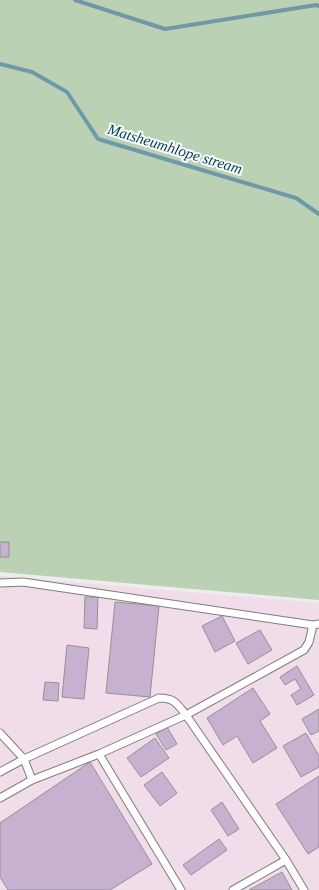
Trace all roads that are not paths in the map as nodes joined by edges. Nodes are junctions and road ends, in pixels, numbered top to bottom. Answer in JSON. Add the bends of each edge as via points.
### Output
{"nodes":[{"id":1,"x":0,"y":583,"type":"edge"},
{"id":2,"x":316,"y":625,"type":"edge"},
{"id":3,"x":186,"y":716,"type":"junction"},
{"id":4,"x":0,"y":733,"type":"edge"},
{"id":5,"x":99,"y":754,"type":"junction"},
{"id":6,"x":24,"y":759,"type":"junction"},
{"id":7,"x":0,"y":772,"type":"edge"},
{"id":8,"x":32,"y":780,"type":"junction"},
{"id":9,"x":0,"y":798,"type":"edge"},
{"id":10,"x":286,"y":860,"type":"junction"},
{"id":11,"x":181,"y":890,"type":"edge"},
{"id":12,"x":233,"y":890,"type":"edge"},
{"id":13,"x":304,"y":890,"type":"edge"}],
"edges":[{"from":1,"to":2,"type":"lane","via":[[23,582]]},
{"from":2,"to":3,"type":"lane","via":[[304,650]]},
{"from":3,"to":5,"type":"lane"},
{"from":3,"to":6,"type":"lane","via":[[175,702],[159,698]]},
{"from":3,"to":10,"type":"lane"},
{"from":4,"to":6,"type":"lane"},
{"from":5,"to":8,"type":"lane"},
{"from":5,"to":11,"type":"lane"},
{"from":6,"to":7,"type":"lane"},
{"from":6,"to":8,"type":"lane"},
{"from":8,"to":9,"type":"lane"},
{"from":10,"to":12,"type":"lane"},
{"from":10,"to":13,"type":"lane"}]}
